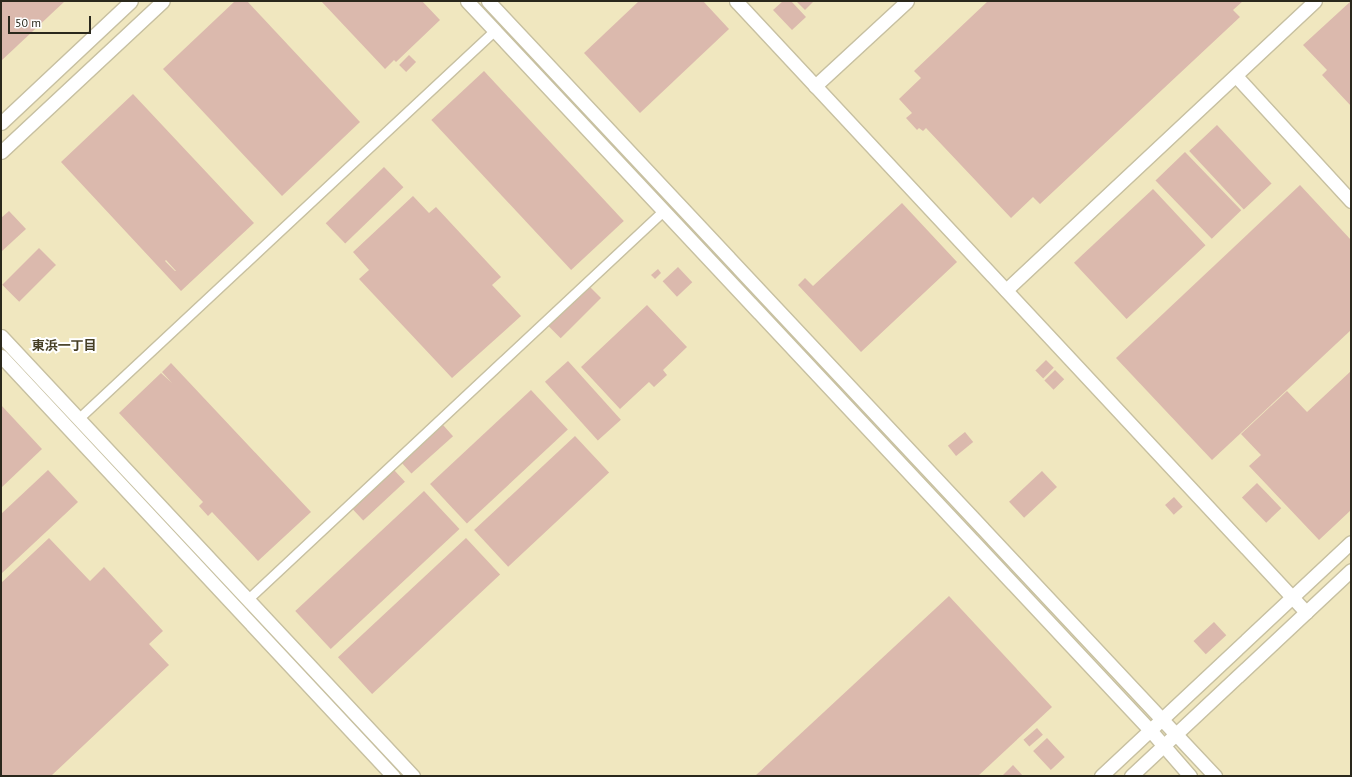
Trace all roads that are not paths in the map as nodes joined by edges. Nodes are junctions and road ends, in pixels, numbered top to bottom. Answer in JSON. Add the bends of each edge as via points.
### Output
{"nodes":[{"id":1,"x":131,"y":1,"type":"edge"},
{"id":2,"x":163,"y":1,"type":"edge"},
{"id":3,"x":467,"y":1,"type":"edge"},
{"id":4,"x":488,"y":1,"type":"edge"},
{"id":5,"x":736,"y":1,"type":"edge"},
{"id":6,"x":907,"y":1,"type":"edge"},
{"id":7,"x":1315,"y":1,"type":"edge"},
{"id":8,"x":506,"y":20,"type":"junction"},
{"id":9,"x":495,"y":30,"type":"junction"},
{"id":10,"x":1236,"y":76,"type":"junction"},
{"id":11,"x":815,"y":86,"type":"junction"},
{"id":12,"x":1,"y":123,"type":"edge"},
{"id":13,"x":1,"y":152,"type":"edge"},
{"id":14,"x":674,"y":200,"type":"junction"},
{"id":15,"x":1351,"y":201,"type":"edge"},
{"id":16,"x":663,"y":211,"type":"junction"},
{"id":17,"x":1006,"y":290,"type":"junction"},
{"id":18,"x":1,"y":336,"type":"edge"},
{"id":19,"x":1,"y":356,"type":"edge"},
{"id":20,"x":78,"y":419,"type":"junction"},
{"id":21,"x":68,"y":428,"type":"junction"},
{"id":22,"x":1351,"y":542,"type":"edge"},
{"id":23,"x":1351,"y":570,"type":"edge"},
{"id":24,"x":1291,"y":597,"type":"junction"},
{"id":25,"x":248,"y":599,"type":"junction"},
{"id":26,"x":237,"y":609,"type":"junction"},
{"id":27,"x":1306,"y":612,"type":"junction"},
{"id":28,"x":1162,"y":719,"type":"junction"},
{"id":29,"x":1150,"y":730,"type":"junction"},
{"id":30,"x":1176,"y":734,"type":"junction"},
{"id":31,"x":1163,"y":746,"type":"junction"},
{"id":32,"x":393,"y":776,"type":"edge"},
{"id":33,"x":413,"y":776,"type":"edge"},
{"id":34,"x":1101,"y":776,"type":"edge"},
{"id":35,"x":1131,"y":776,"type":"edge"},
{"id":36,"x":1190,"y":776,"type":"edge"},
{"id":37,"x":1215,"y":776,"type":"edge"}],
"edges":[{"from":1,"to":12,"type":"street"},
{"from":2,"to":13,"type":"street"},
{"from":3,"to":9,"type":"street"},
{"from":4,"to":8,"type":"street"},
{"from":5,"to":11,"type":"street"},
{"from":6,"to":11,"type":"street"},
{"from":7,"to":10,"type":"street"},
{"from":8,"to":9,"type":"street"},
{"from":8,"to":14,"type":"street"},
{"from":9,"to":16,"type":"street"},
{"from":9,"to":20,"type":"street"},
{"from":10,"to":15,"type":"street"},
{"from":10,"to":17,"type":"street"},
{"from":11,"to":17,"type":"street"},
{"from":14,"to":16,"type":"street"},
{"from":14,"to":28,"type":"street"},
{"from":16,"to":25,"type":"street"},
{"from":16,"to":29,"type":"street"},
{"from":17,"to":24,"type":"street"},
{"from":18,"to":20,"type":"street"},
{"from":19,"to":21,"type":"street"},
{"from":20,"to":21,"type":"street"},
{"from":20,"to":25,"type":"street"},
{"from":21,"to":26,"type":"street"},
{"from":22,"to":24,"type":"street"},
{"from":23,"to":27,"type":"street"},
{"from":24,"to":27,"type":"street"},
{"from":24,"to":28,"type":"street"},
{"from":25,"to":26,"type":"street"},
{"from":25,"to":33,"type":"street"},
{"from":26,"to":32,"type":"street"},
{"from":27,"to":30,"type":"street"},
{"from":28,"to":29,"type":"street"},
{"from":28,"to":30,"type":"street"},
{"from":29,"to":31,"type":"street"},
{"from":29,"to":34,"type":"street"},
{"from":30,"to":31,"type":"street"},
{"from":30,"to":37,"type":"street"},
{"from":31,"to":35,"type":"street"},
{"from":31,"to":36,"type":"street"}]}
